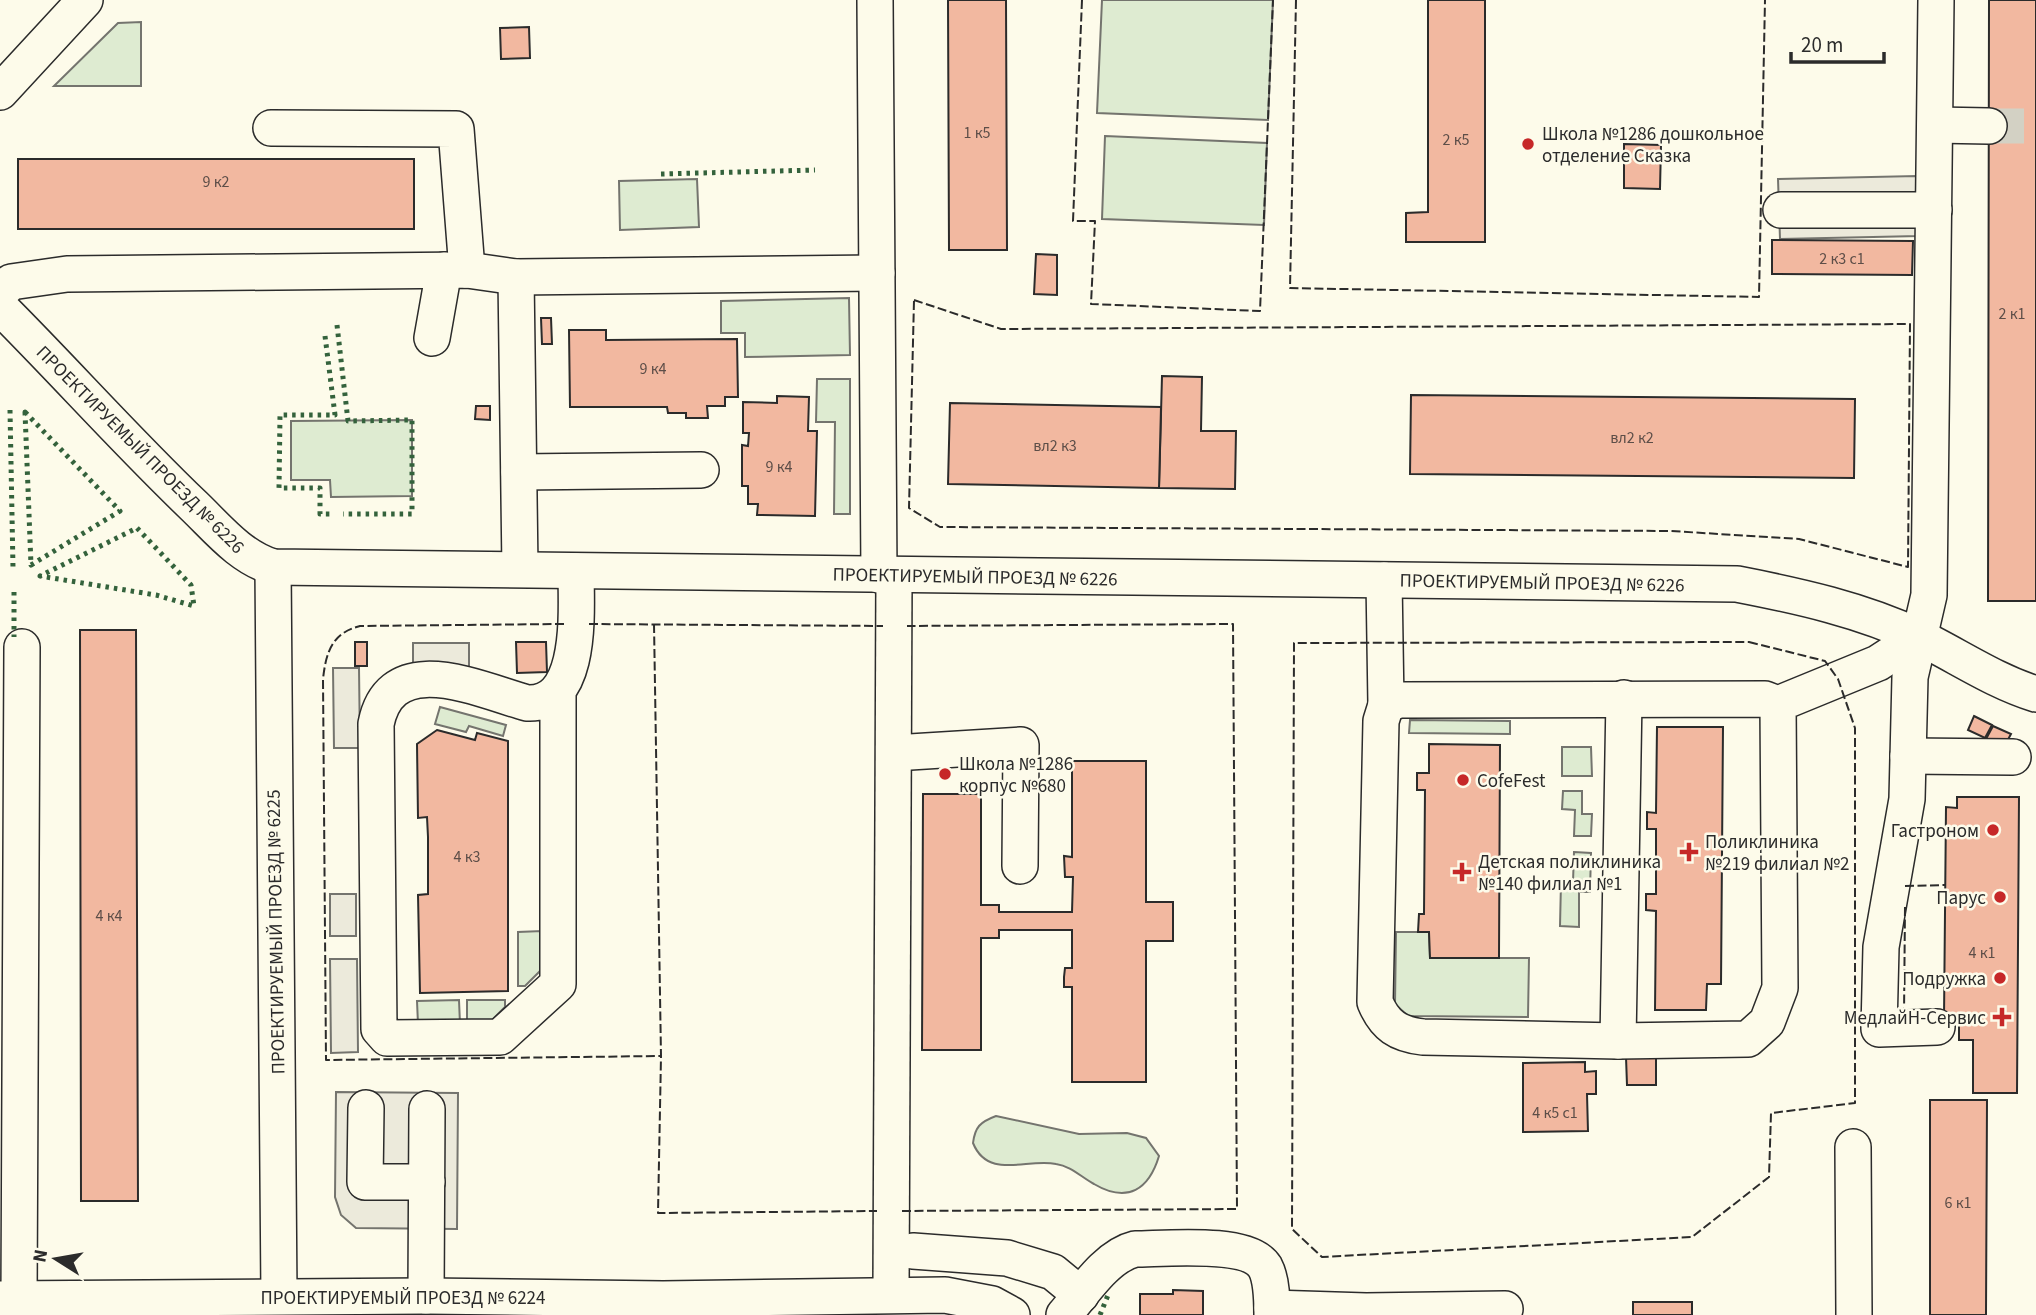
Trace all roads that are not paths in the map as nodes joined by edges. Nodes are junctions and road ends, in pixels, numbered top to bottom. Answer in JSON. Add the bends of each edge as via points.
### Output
{"nodes":[{"id":1,"x":85,"y":0,"type":"edge"},
{"id":2,"x":875,"y":0,"type":"edge"},
{"id":3,"x":1936,"y":0,"type":"edge"},
{"id":4,"x":0,"y":92,"type":"edge"},
{"id":5,"x":1935,"y":125,"type":"junction"},
{"id":6,"x":1989,"y":126,"type":"tunnel mouth"},
{"id":7,"x":271,"y":128,"type":"dead end"},
{"id":8,"x":1781,"y":210,"type":"dead end"},
{"id":9,"x":1934,"y":210,"type":"junction"},
{"id":10,"x":456,"y":270,"type":"junction"},
{"id":11,"x":877,"y":273,"type":"junction"},
{"id":12,"x":516,"y":277,"type":"junction"},
{"id":13,"x":0,"y":293,"type":"edge"},
{"id":14,"x":0,"y":307,"type":"edge"},
{"id":15,"x":432,"y":338,"type":"dead end"},
{"id":16,"x":701,"y":470,"type":"dead end"},
{"id":17,"x":519,"y":472,"type":"junction"},
{"id":18,"x":273,"y":567,"type":"junction"},
{"id":19,"x":520,"y":569,"type":"junction"},
{"id":20,"x":576,"y":570,"type":"junction"},
{"id":21,"x":887,"y":575,"type":"junction"},
{"id":22,"x":1384,"y":580,"type":"junction"},
{"id":23,"x":1918,"y":637,"type":"junction"},
{"id":24,"x":22,"y":647,"type":"dead end"},
{"id":25,"x":558,"y":692,"type":"junction"},
{"id":26,"x":2036,"y":694,"type":"edge"},
{"id":27,"x":1624,"y":698,"type":"junction"},
{"id":28,"x":1778,"y":704,"type":"junction"},
{"id":29,"x":1386,"y":705,"type":"junction"},
{"id":30,"x":894,"y":753,"type":"junction"},
{"id":31,"x":1908,"y":756,"type":"junction"},
{"id":32,"x":2014,"y":757,"type":"dead end"},
{"id":33,"x":1020,"y":866,"type":"dead end"},
{"id":34,"x":1937,"y":1027,"type":"dead end"},
{"id":35,"x":1618,"y":1041,"type":"junction"},
{"id":36,"x":10,"y":1107,"type":"edge"},
{"id":37,"x":366,"y":1108,"type":"dead end"},
{"id":38,"x":427,"y":1109,"type":"dead end"},
{"id":39,"x":1853,"y":1147,"type":"dead end"},
{"id":40,"x":427,"y":1182,"type":"junction"},
{"id":41,"x":913,"y":1251,"type":"dead end"},
{"id":42,"x":891,"y":1295,"type":"junction"},
{"id":43,"x":279,"y":1296,"type":"junction"},
{"id":44,"x":426,"y":1296,"type":"junction"},
{"id":45,"x":10,"y":1299,"type":"edge"},
{"id":46,"x":1073,"y":1305,"type":"edge"},
{"id":47,"x":1505,"y":1309,"type":"dead end"},
{"id":48,"x":1272,"y":1312,"type":"edge"},
{"id":49,"x":1012,"y":1315,"type":"edge"},
{"id":50,"x":1854,"y":1315,"type":"edge"}],
"edges":[{"from":1,"to":4,"type":"street"},
{"from":2,"to":11,"type":"street"},
{"from":3,"to":5,"type":"street"},
{"from":5,"to":6,"type":"street"},
{"from":5,"to":9,"type":"street"},
{"from":7,"to":10,"type":"street","via":[[456,130]]},
{"from":8,"to":9,"type":"street"},
{"from":9,"to":23,"type":"street","via":[[1929,595]]},
{"from":10,"to":12,"type":"street"},
{"from":10,"to":13,"type":"street","via":[[67,274],[11,282]]},
{"from":10,"to":15,"type":"street"},
{"from":11,"to":12,"type":"street"},
{"from":11,"to":21,"type":"street"},
{"from":12,"to":17,"type":"street"},
{"from":14,"to":18,"type":"street","name":"ПРОЕКТИРУЕМЫЙ ПРОЕЗД № 6226","via":[[208,520],[254,561]]},
{"from":16,"to":17,"type":"street"},
{"from":17,"to":19,"type":"street"},
{"from":18,"to":19,"type":"street","name":"ПРОЕКТИРУЕМЫЙ ПРОЕЗД № 6226"},
{"from":18,"to":43,"type":"street","name":"ПРОЕКТИРУЕМЫЙ ПРОЕЗД № 6225"},
{"from":19,"to":20,"type":"street","name":"ПРОЕКТИРУЕМЫЙ ПРОЕЗД № 6226"},
{"from":20,"to":21,"type":"street","name":"ПРОЕКТИРУЕМЫЙ ПРОЕЗД № 6226"},
{"from":20,"to":25,"type":"street","via":[[576,635]]},
{"from":21,"to":22,"type":"street","name":"ПРОЕКТИРУЕМЫЙ ПРОЕЗД № 6226"},
{"from":21,"to":30,"type":"street"},
{"from":22,"to":23,"type":"street","name":"ПРОЕКТИРУЕМЫЙ ПРОЕЗД № 6226","via":[[1737,584],[1822,601]]},
{"from":22,"to":29,"type":"street"},
{"from":23,"to":26,"type":"street","name":"ПРОЕКТИРУЕМЫЙ ПРОЕЗД № 6226","via":[[1985,674]]},
{"from":23,"to":28,"type":"street","via":[[1878,663]]},
{"from":23,"to":31,"type":"street","via":[[1910,677]]},
{"from":24,"to":36,"type":"street"},
{"from":25,"to":25,"type":"street","via":[[558,984],[500,1037],[387,1038],[381,1033],[379,1018],[376,724],[383,701],[401,684],[419,678],[527,703],[548,701]]},
{"from":27,"to":28,"type":"street","via":[[1765,699]]},
{"from":27,"to":29,"type":"street","via":[[1399,700]]},
{"from":27,"to":35,"type":"street"},
{"from":28,"to":35,"type":"street","via":[[1780,988],[1767,1022],[1748,1039]]},
{"from":29,"to":35,"type":"street","via":[[1381,721],[1375,989],[1380,1015],[1389,1027],[1423,1037]]},
{"from":30,"to":33,"type":"street","via":[[1020,745]]},
{"from":30,"to":42,"type":"street"},
{"from":31,"to":32,"type":"street"},
{"from":31,"to":34,"type":"street","via":[[1907,799],[1881,947],[1879,1029]]},
{"from":36,"to":45,"type":"street"},
{"from":37,"to":40,"type":"street","via":[[365,1182]]},
{"from":38,"to":40,"type":"street"},
{"from":39,"to":50,"type":"street"},
{"from":40,"to":44,"type":"street"},
{"from":41,"to":46,"type":"street","via":[[1007,1258],[1052,1272]]},
{"from":42,"to":44,"type":"street","name":"ПРОЕКТИРУЕМЫЙ ПРОЕЗД № 6224","via":[[663,1299]]},
{"from":42,"to":49,"type":"street","name":"ПРОЕКТИРУЕМЫЙ ПРОЕЗД № 6224","via":[[945,1295],[992,1304]]},
{"from":43,"to":44,"type":"street","name":"ПРОЕКТИРУЕМЫЙ ПРОЕЗД № 6224"},
{"from":43,"to":45,"type":"street","name":"ПРОЕКТИРУЕМЫЙ ПРОЕЗД № 6224"},
{"from":46,"to":48,"type":"street","via":[[1126,1251],[1225,1249],[1248,1254],[1264,1266]]},
{"from":47,"to":48,"type":"street"}]}
